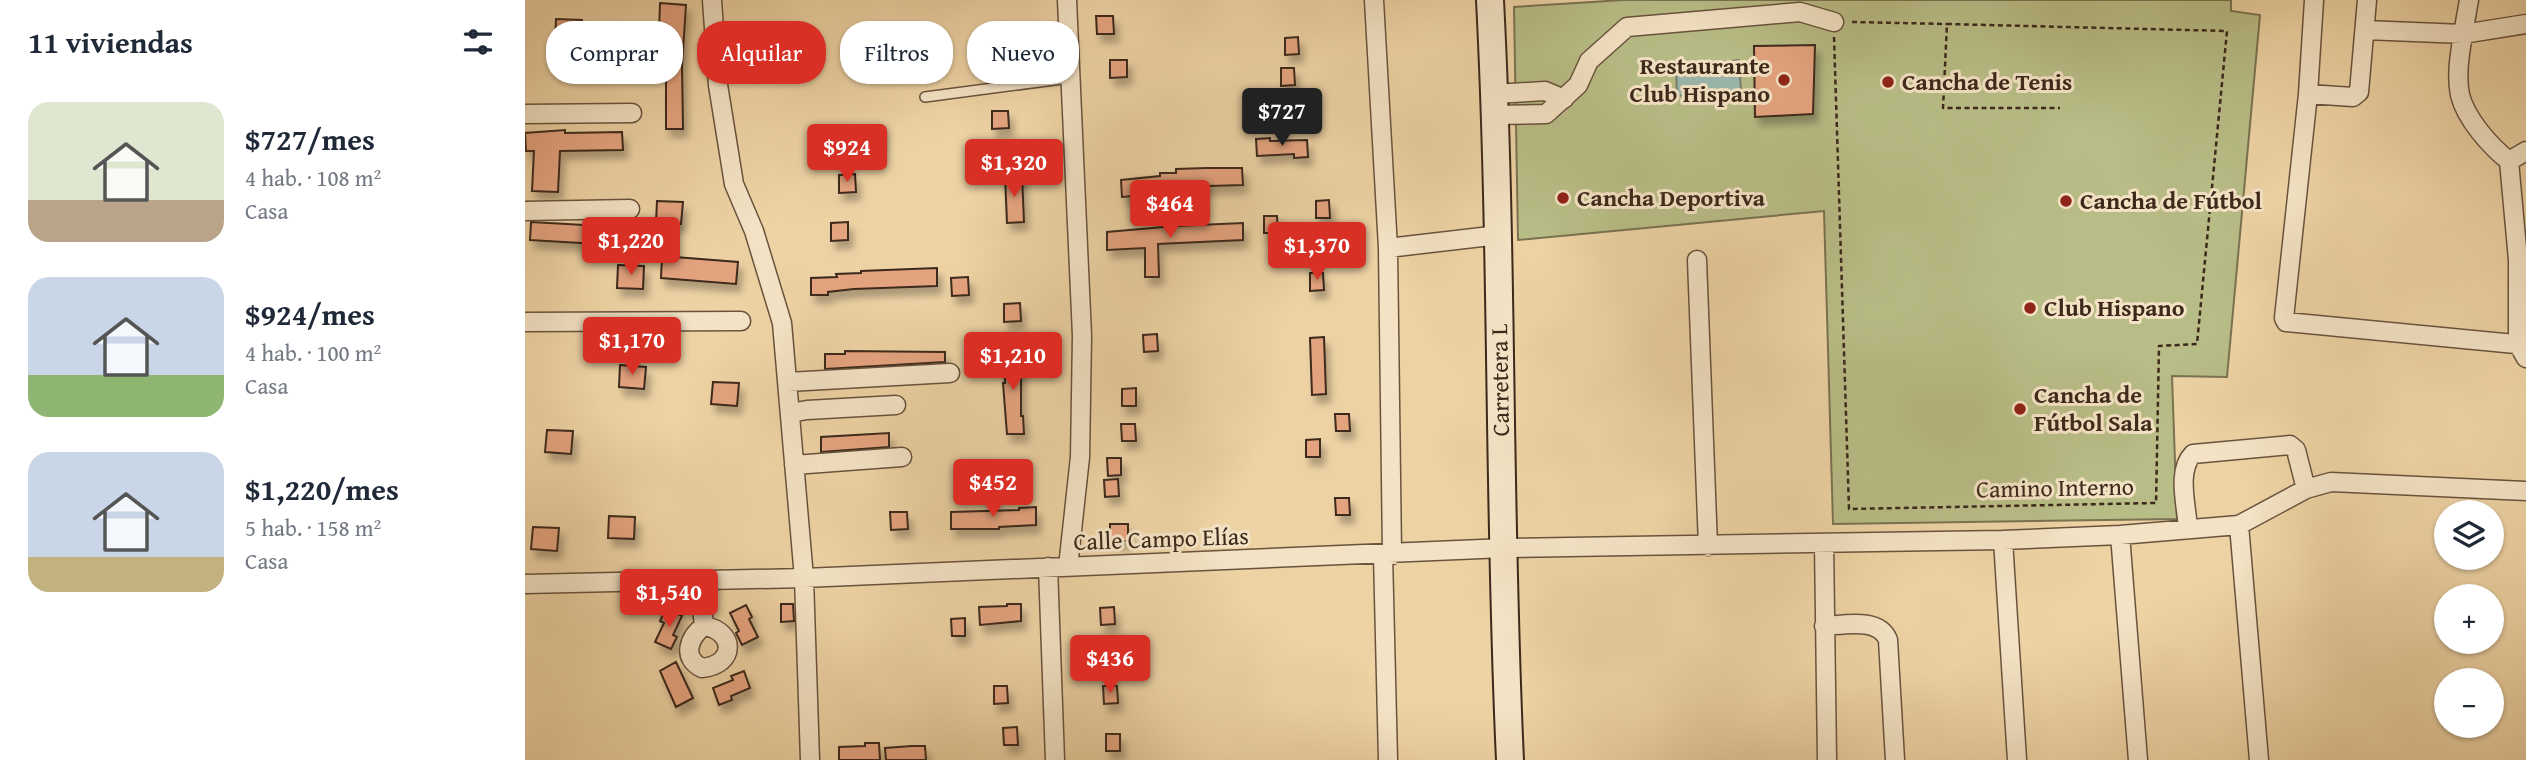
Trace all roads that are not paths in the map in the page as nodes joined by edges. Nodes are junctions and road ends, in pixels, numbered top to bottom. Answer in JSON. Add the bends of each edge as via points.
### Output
{"nodes":[{"id":1,"x":712,"y":0,"type":"edge"},
{"id":2,"x":1067,"y":0,"type":"edge"},
{"id":3,"x":1374,"y":0,"type":"edge"},
{"id":4,"x":1490,"y":0,"type":"edge"},
{"id":5,"x":2314,"y":0,"type":"edge"},
{"id":6,"x":2367,"y":0,"type":"edge"},
{"id":7,"x":2469,"y":0,"type":"edge"},
{"id":8,"x":1068,"y":21,"type":"edge"},
{"id":9,"x":1834,"y":22,"type":"road end"},
{"id":10,"x":2526,"y":24,"type":"edge"},
{"id":11,"x":2365,"y":30,"type":"junction"},
{"id":12,"x":2463,"y":34,"type":"junction"},
{"id":13,"x":1024,"y":84,"type":"edge"},
{"id":14,"x":1070,"y":84,"type":"edge"},
{"id":15,"x":2308,"y":94,"type":"junction"},
{"id":16,"x":925,"y":97,"type":"dead end"},
{"id":17,"x":1494,"y":104,"type":"junction"},
{"id":18,"x":632,"y":113,"type":"dead end"},
{"id":19,"x":525,"y":114,"type":"edge"},
{"id":20,"x":2526,"y":151,"type":"edge"},
{"id":21,"x":2509,"y":161,"type":"junction"},
{"id":22,"x":630,"y":209,"type":"dead end"},
{"id":23,"x":525,"y":211,"type":"edge"},
{"id":24,"x":1499,"y":235,"type":"junction"},
{"id":25,"x":1388,"y":248,"type":"junction"},
{"id":26,"x":2522,"y":259,"type":"edge"},
{"id":27,"x":1697,"y":260,"type":"dead end"},
{"id":28,"x":741,"y":321,"type":"dead end"},
{"id":29,"x":525,"y":322,"type":"edge"},
{"id":30,"x":2523,"y":349,"type":"edge"},
{"id":31,"x":950,"y":373,"type":"dead end"},
{"id":32,"x":788,"y":382,"type":"junction"},
{"id":33,"x":896,"y":405,"type":"dead end"},
{"id":34,"x":790,"y":413,"type":"junction"},
{"id":35,"x":902,"y":457,"type":"dead end"},
{"id":36,"x":794,"y":465,"type":"junction"},
{"id":37,"x":2306,"y":489,"type":"junction"},
{"id":38,"x":2526,"y":491,"type":"edge"},
{"id":39,"x":2239,"y":525,"type":"junction"},
{"id":40,"x":2188,"y":529,"type":"junction"},
{"id":41,"x":2120,"y":535,"type":"junction"},
{"id":42,"x":2003,"y":540,"type":"junction"},
{"id":43,"x":1824,"y":543,"type":"junction"},
{"id":44,"x":1708,"y":546,"type":"junction"},
{"id":45,"x":1505,"y":548,"type":"junction"},
{"id":46,"x":1387,"y":555,"type":"junction"},
{"id":47,"x":1048,"y":567,"type":"junction"},
{"id":48,"x":1068,"y":567,"type":"junction"},
{"id":49,"x":804,"y":578,"type":"junction"},
{"id":50,"x":699,"y":581,"type":"junction"},
{"id":51,"x":525,"y":584,"type":"edge"},
{"id":52,"x":704,"y":626,"type":"dead end"},
{"id":53,"x":1824,"y":626,"type":"junction"},
{"id":54,"x":810,"y":760,"type":"edge"},
{"id":55,"x":1055,"y":760,"type":"edge"},
{"id":56,"x":1388,"y":760,"type":"edge"},
{"id":57,"x":1510,"y":760,"type":"edge"},
{"id":58,"x":1827,"y":760,"type":"edge"},
{"id":59,"x":1895,"y":760,"type":"edge"},
{"id":60,"x":2017,"y":760,"type":"edge"},
{"id":61,"x":2138,"y":760,"type":"edge"},
{"id":62,"x":2259,"y":760,"type":"edge"}],
"edges":[{"from":1,"to":32,"type":"street","via":[[718,85],[734,184],[754,231],[782,323]]},
{"from":2,"to":8,"type":"street"},
{"from":3,"to":25,"type":"street"},
{"from":4,"to":17,"type":"street","name":"Carretera L"},
{"from":5,"to":15,"type":"street"},
{"from":6,"to":11,"type":"street"},
{"from":7,"to":12,"type":"street"},
{"from":9,"to":17,"type":"street","via":[[1800,12],[1627,27],[1590,61],[1578,85],[1546,114]]},
{"from":10,"to":12,"type":"street"},
{"from":11,"to":12,"type":"street"},
{"from":11,"to":15,"type":"street","via":[[2359,92],[2353,97]]},
{"from":12,"to":21,"type":"street","via":[[2458,64],[2460,95],[2488,141]]},
{"from":13,"to":16,"type":"lane"},
{"from":14,"to":48,"type":"street","via":[[1083,336],[1080,457]]},
{"from":15,"to":30,"type":"street","via":[[2286,322]]},
{"from":17,"to":24,"type":"street","name":"Carretera L"},
{"from":18,"to":19,"type":"street"},
{"from":20,"to":21,"type":"street"},
{"from":21,"to":26,"type":"street"},
{"from":22,"to":23,"type":"street"},
{"from":24,"to":25,"type":"street"},
{"from":24,"to":45,"type":"street","name":"Carretera L"},
{"from":25,"to":46,"type":"street"},
{"from":26,"to":30,"type":"street"},
{"from":27,"to":44,"type":"street"},
{"from":28,"to":29,"type":"street"},
{"from":31,"to":32,"type":"street"},
{"from":32,"to":34,"type":"street"},
{"from":33,"to":34,"type":"street"},
{"from":34,"to":36,"type":"street"},
{"from":35,"to":36,"type":"street"},
{"from":36,"to":49,"type":"street"},
{"from":37,"to":38,"type":"street","via":[[2330,482]]},
{"from":37,"to":39,"type":"street"},
{"from":37,"to":40,"type":"street","via":[[2296,450],[2290,445],[2193,454],[2184,471]]},
{"from":39,"to":40,"type":"street","name":"Calle Campo Elías"},
{"from":39,"to":62,"type":"street"},
{"from":40,"to":41,"type":"street","name":"Calle Campo Elías"},
{"from":41,"to":42,"type":"street","name":"Calle Campo Elías"},
{"from":41,"to":61,"type":"street"},
{"from":42,"to":43,"type":"street","name":"Calle Campo Elías"},
{"from":42,"to":60,"type":"street"},
{"from":43,"to":44,"type":"street","name":"Calle Campo Elías"},
{"from":43,"to":53,"type":"street"},
{"from":44,"to":45,"type":"street","name":"Calle Campo Elías"},
{"from":45,"to":46,"type":"street","name":"Calle Campo Elías"},
{"from":45,"to":57,"type":"street","name":"Carretera L"},
{"from":46,"to":48,"type":"street","name":"Calle Campo Elías"},
{"from":46,"to":56,"type":"street"},
{"from":47,"to":48,"type":"street","name":"Calle Campo Elías"},
{"from":47,"to":49,"type":"street","name":"Calle Campo Elías"},
{"from":47,"to":55,"type":"street"},
{"from":49,"to":50,"type":"street","name":"Calle Campo Elías"},
{"from":49,"to":54,"type":"street"},
{"from":50,"to":51,"type":"street","name":"Calle Campo Elías"},
{"from":50,"to":52,"type":"street"},
{"from":53,"to":58,"type":"street"},
{"from":53,"to":59,"type":"street","via":[[1859,624],[1874,626],[1885,634]]}]}
